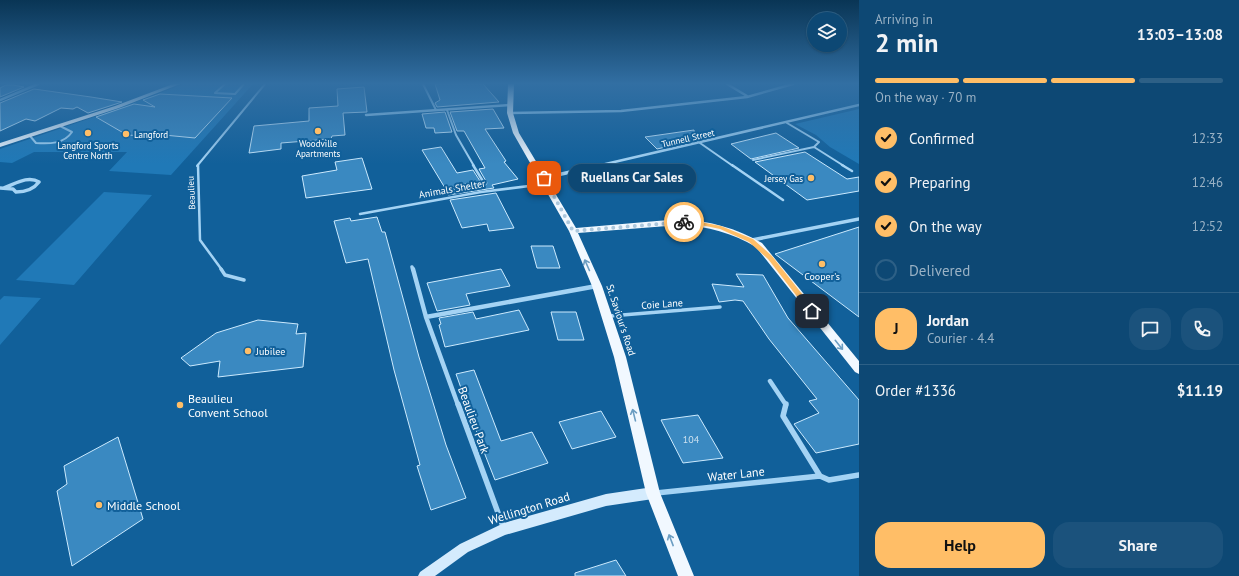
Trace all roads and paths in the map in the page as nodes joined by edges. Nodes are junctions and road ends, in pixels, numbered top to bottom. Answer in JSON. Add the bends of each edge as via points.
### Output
{"nodes":[{"id":1,"x":447,"y":110,"type":"edge"},
{"id":2,"x":105,"y":111,"type":"edge"},
{"id":3,"x":243,"y":111,"type":"edge"},
{"id":4,"x":424,"y":111,"type":"edge"},
{"id":5,"x":510,"y":111,"type":"edge"},
{"id":6,"x":835,"y":111,"type":"edge"},
{"id":7,"x":366,"y":115,"type":"dead end"},
{"id":8,"x":787,"y":123,"type":"junction"},
{"id":9,"x":60,"y":126,"type":"junction"},
{"id":10,"x":30,"y":136,"type":"junction"},
{"id":11,"x":700,"y":143,"type":"junction"},
{"id":12,"x":0,"y":145,"type":"edge"},
{"id":13,"x":814,"y":147,"type":"junction"},
{"id":14,"x":753,"y":160,"type":"dead end"},
{"id":15,"x":852,"y":171,"type":"dead end"},
{"id":16,"x":545,"y":181,"type":"junction"},
{"id":17,"x":2,"y":188,"type":"edge"},
{"id":18,"x":440,"y":192,"type":"dead end"},
{"id":19,"x":783,"y":200,"type":"dead end"},
{"id":20,"x":360,"y":214,"type":"dead end"},
{"id":21,"x":859,"y":219,"type":"edge"},
{"id":22,"x":573,"y":231,"type":"junction"},
{"id":23,"x":751,"y":240,"type":"junction"},
{"id":24,"x":412,"y":267,"type":"dead end"},
{"id":25,"x":244,"y":280,"type":"dead end"},
{"id":26,"x":597,"y":286,"type":"junction"},
{"id":27,"x":720,"y":307,"type":"dead end"},
{"id":28,"x":606,"y":316,"type":"junction"},
{"id":29,"x":426,"y":317,"type":"junction"},
{"id":30,"x":859,"y":369,"type":"edge"},
{"id":31,"x":770,"y":381,"type":"dead end"},
{"id":32,"x":859,"y":475,"type":"edge"},
{"id":33,"x":820,"y":476,"type":"junction"},
{"id":34,"x":653,"y":493,"type":"junction"},
{"id":35,"x":504,"y":529,"type":"junction"},
{"id":36,"x":424,"y":576,"type":"edge"},
{"id":37,"x":686,"y":576,"type":"edge"}],
"edges":[{"from":1,"to":18,"type":"lane","via":[[456,135],[484,183]]},
{"from":2,"to":9,"type":"main road"},
{"from":3,"to":25,"type":"lane","name":"Beaulieu","via":[[197,166],[200,240],[225,275]]},
{"from":4,"to":7,"type":"street"},
{"from":5,"to":16,"type":"main road","name":"St. Saviour's Road","via":[[516,133]]},
{"from":6,"to":8,"type":"street","name":"Tunnell Street"},
{"from":8,"to":11,"type":"street","name":"Tunnell Street"},
{"from":8,"to":13,"type":"lane","via":[[819,142]]},
{"from":9,"to":10,"type":"main road"},
{"from":9,"to":10,"type":"lane","via":[[72,132],[71,136],[64,140],[36,143]]},
{"from":10,"to":12,"type":"main road"},
{"from":11,"to":16,"type":"street","name":"Tunnell Street"},
{"from":11,"to":19,"type":"lane"},
{"from":13,"to":14,"type":"lane"},
{"from":13,"to":15,"type":"lane"},
{"from":16,"to":20,"type":"lane","name":"Animals Shelter"},
{"from":16,"to":22,"type":"main road","name":"St. Saviour's Road"},
{"from":17,"to":17,"type":"street","via":[[28,180],[39,182],[34,188],[24,192]]},
{"from":21,"to":23,"type":"street"},
{"from":22,"to":23,"type":"main road","via":[[696,222],[721,228]]},
{"from":26,"to":22,"type":"main road","name":"St. Saviour's Road","one_way":true},
{"from":23,"to":30,"type":"main road","one_way":true,"via":[[765,251]]},
{"from":24,"to":29,"type":"street","name":"Beaulieu Park"},
{"from":26,"to":28,"type":"main road","name":"St. Saviour's Road"},
{"from":26,"to":29,"type":"street"},
{"from":27,"to":28,"type":"lane","name":"Coie Lane"},
{"from":34,"to":28,"type":"main road","name":"St. Saviour's Road","one_way":true,"via":[[620,357]]},
{"from":29,"to":35,"type":"street","name":"Beaulieu Park"},
{"from":31,"to":33,"type":"street","via":[[786,404],[783,416]]},
{"from":32,"to":33,"type":"street","name":"Water Lane","via":[[829,480]]},
{"from":33,"to":34,"type":"street","name":"Water Lane"},
{"from":34,"to":35,"type":"main road","name":"Wellington Road","via":[[606,500]]},
{"from":37,"to":34,"type":"main road","name":"St. Saviour's Road","one_way":true},
{"from":35,"to":36,"type":"main road","name":"Wellington Road","via":[[464,548]]}]}
